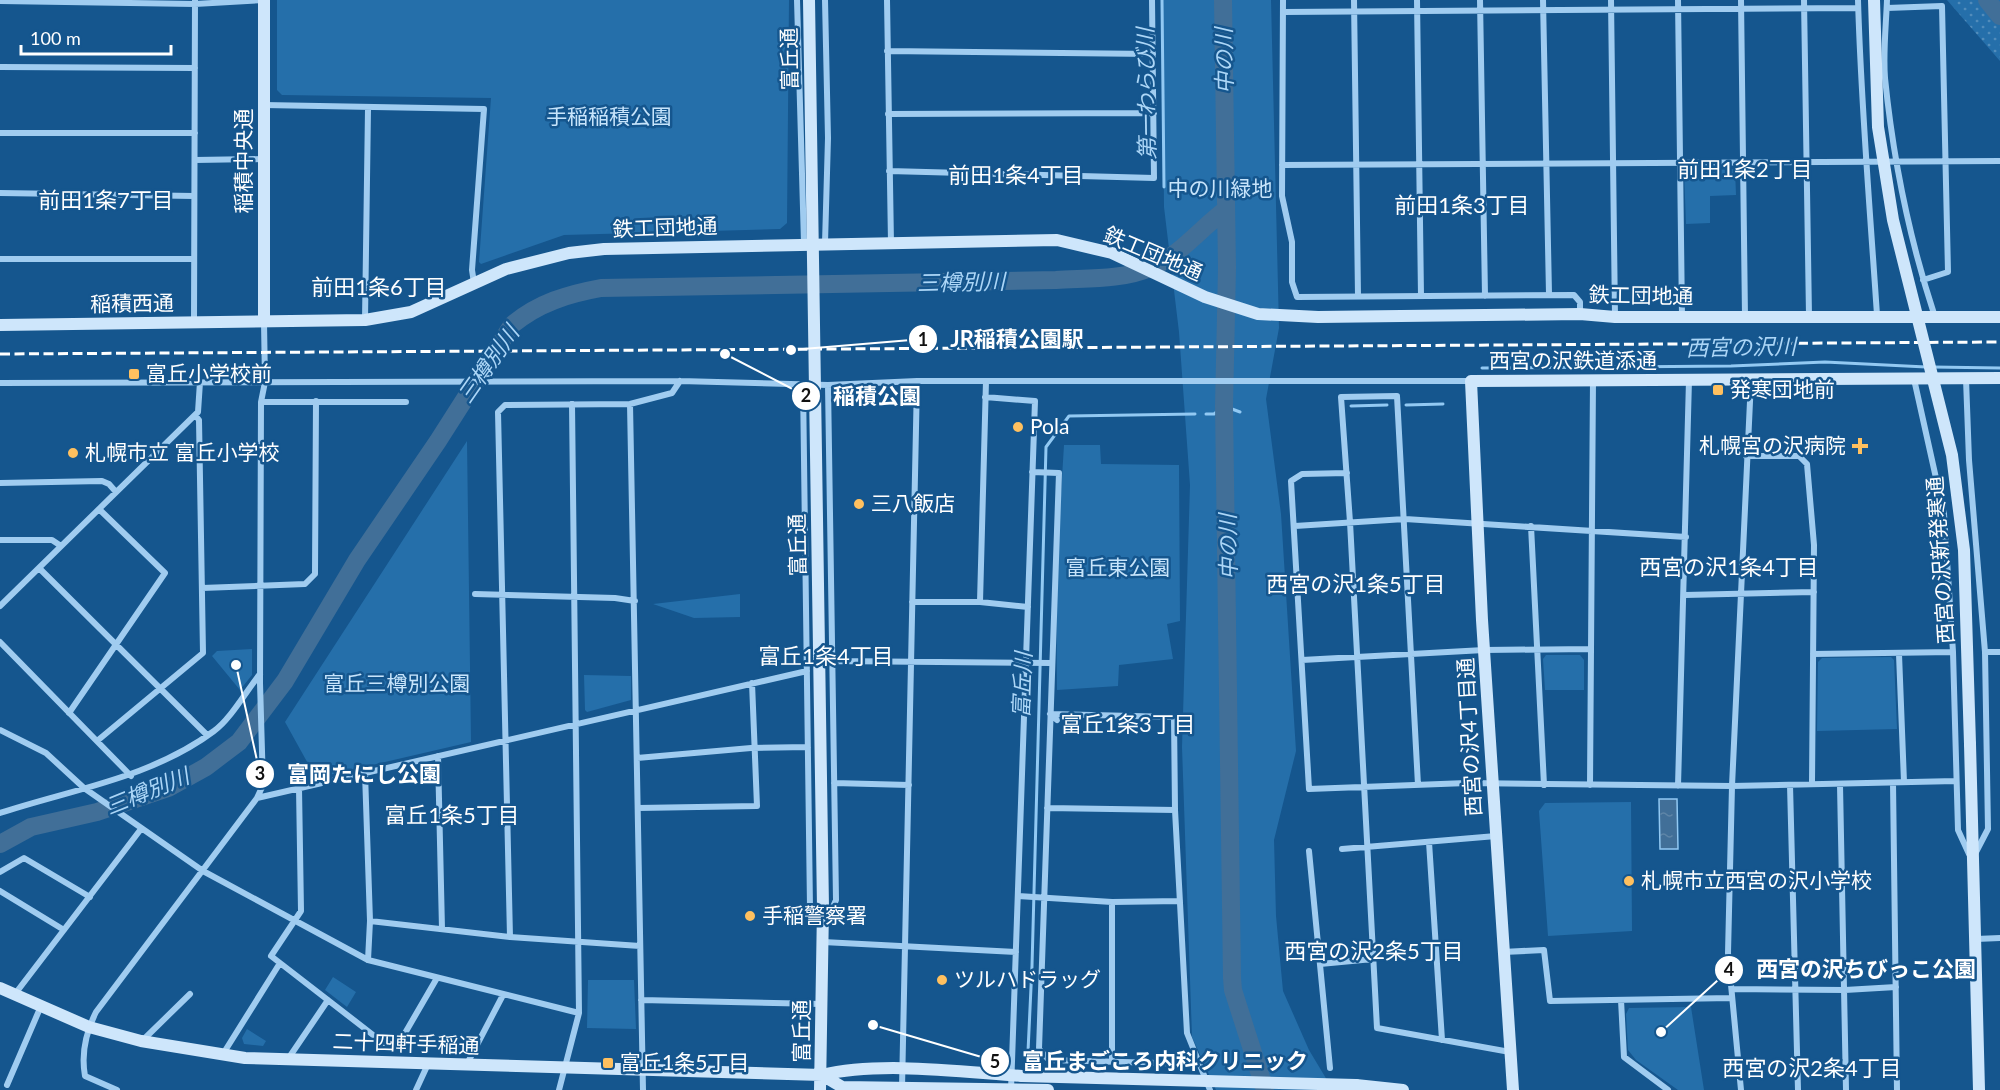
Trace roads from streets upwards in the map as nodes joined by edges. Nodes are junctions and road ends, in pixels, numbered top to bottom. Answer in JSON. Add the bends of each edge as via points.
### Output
{"nodes":[{"id":1,"x":0,"y":0,"type":"edge"},
{"id":2,"x":264,"y":0,"type":"edge"},
{"id":3,"x":797,"y":0,"type":"edge"},
{"id":4,"x":809,"y":0,"type":"edge"},
{"id":5,"x":825,"y":0,"type":"edge"},
{"id":6,"x":887,"y":0,"type":"edge"},
{"id":7,"x":1152,"y":0,"type":"edge"},
{"id":8,"x":1283,"y":0,"type":"edge"},
{"id":9,"x":1354,"y":0,"type":"edge"},
{"id":10,"x":1417,"y":0,"type":"edge"},
{"id":11,"x":1480,"y":0,"type":"edge"},
{"id":12,"x":1542,"y":0,"type":"edge"},
{"id":13,"x":1611,"y":0,"type":"edge"},
{"id":14,"x":1678,"y":0,"type":"edge"},
{"id":15,"x":1741,"y":0,"type":"edge"},
{"id":16,"x":1804,"y":0,"type":"edge"},
{"id":17,"x":1858,"y":0,"type":"edge"},
{"id":18,"x":1874,"y":0,"type":"edge"},
{"id":19,"x":1887,"y":0,"type":"edge"},
{"id":20,"x":195,"y":2,"type":"edge"},
{"id":21,"x":1858,"y":8,"type":"junction"},
{"id":22,"x":1887,"y":8,"type":"junction"},
{"id":23,"x":1741,"y":9,"type":"junction"},
{"id":24,"x":1805,"y":9,"type":"junction"},
{"id":25,"x":1543,"y":10,"type":"junction"},
{"id":26,"x":1611,"y":10,"type":"junction"},
{"id":27,"x":1678,"y":10,"type":"junction"},
{"id":28,"x":1417,"y":11,"type":"junction"},
{"id":29,"x":1480,"y":11,"type":"junction"},
{"id":30,"x":1283,"y":12,"type":"junction"},
{"id":31,"x":1354,"y":12,"type":"junction"},
{"id":32,"x":887,"y":51,"type":"junction"},
{"id":33,"x":1153,"y":54,"type":"junction"},
{"id":34,"x":0,"y":67,"type":"edge"},
{"id":35,"x":195,"y":68,"type":"junction"},
{"id":36,"x":263,"y":105,"type":"junction"},
{"id":37,"x":368,"y":109,"type":"junction"},
{"id":38,"x":1154,"y":113,"type":"junction"},
{"id":39,"x":888,"y":114,"type":"junction"},
{"id":40,"x":0,"y":133,"type":"edge"},
{"id":41,"x":195,"y":133,"type":"junction"},
{"id":42,"x":263,"y":159,"type":"junction"},
{"id":43,"x":195,"y":160,"type":"junction"},
{"id":44,"x":1896,"y":161,"type":"junction"},
{"id":45,"x":2000,"y":161,"type":"edge"},
{"id":46,"x":1867,"y":162,"type":"junction"},
{"id":47,"x":1946,"y":162,"type":"junction"},
{"id":48,"x":1547,"y":163,"type":"junction"},
{"id":49,"x":1743,"y":163,"type":"junction"},
{"id":50,"x":1807,"y":163,"type":"junction"},
{"id":51,"x":1419,"y":164,"type":"junction"},
{"id":52,"x":1483,"y":164,"type":"junction"},
{"id":53,"x":1614,"y":164,"type":"junction"},
{"id":54,"x":1681,"y":164,"type":"junction"},
{"id":55,"x":1282,"y":165,"type":"junction"},
{"id":56,"x":1355,"y":165,"type":"junction"},
{"id":57,"x":889,"y":171,"type":"junction"},
{"id":58,"x":0,"y":193,"type":"edge"},
{"id":59,"x":194,"y":196,"type":"junction"},
{"id":60,"x":804,"y":243,"type":"junction"},
{"id":61,"x":825,"y":243,"type":"junction"},
{"id":62,"x":891,"y":243,"type":"junction"},
{"id":63,"x":0,"y":259,"type":"edge"},
{"id":64,"x":194,"y":259,"type":"junction"},
{"id":65,"x":1923,"y":280,"type":"junction"},
{"id":66,"x":474,"y":284,"type":"junction"},
{"id":67,"x":1549,"y":294,"type":"junction"},
{"id":68,"x":1358,"y":296,"type":"junction"},
{"id":69,"x":1421,"y":296,"type":"junction"},
{"id":70,"x":1485,"y":296,"type":"junction"},
{"id":71,"x":1580,"y":315,"type":"junction"},
{"id":72,"x":1877,"y":315,"type":"junction"},
{"id":73,"x":1809,"y":316,"type":"junction"},
{"id":74,"x":1615,"y":317,"type":"junction"},
{"id":75,"x":1682,"y":317,"type":"junction"},
{"id":76,"x":1745,"y":317,"type":"junction"},
{"id":77,"x":1935,"y":317,"type":"junction"},
{"id":78,"x":2000,"y":317,"type":"edge"},
{"id":79,"x":365,"y":320,"type":"junction"},
{"id":80,"x":264,"y":321,"type":"junction"},
{"id":81,"x":194,"y":323,"type":"junction"},
{"id":82,"x":0,"y":325,"type":"edge"},
{"id":83,"x":1966,"y":378,"type":"junction"},
{"id":84,"x":2000,"y":378,"type":"edge"},
{"id":85,"x":1689,"y":379,"type":"junction"},
{"id":86,"x":1593,"y":380,"type":"junction"},
{"id":87,"x":1751,"y":380,"type":"junction"},
{"id":88,"x":1914,"y":380,"type":"junction"},
{"id":89,"x":680,"y":381,"type":"junction"},
{"id":90,"x":917,"y":381,"type":"junction"},
{"id":91,"x":986,"y":381,"type":"junction"},
{"id":92,"x":1471,"y":381,"type":"junction"},
{"id":93,"x":200,"y":382,"type":"junction"},
{"id":94,"x":265,"y":382,"type":"junction"},
{"id":95,"x":0,"y":383,"type":"edge"},
{"id":96,"x":802,"y":384,"type":"junction"},
{"id":97,"x":828,"y":385,"type":"junction"},
{"id":98,"x":985,"y":397,"type":"junction"},
{"id":99,"x":316,"y":401,"type":"junction"},
{"id":100,"x":261,"y":402,"type":"junction"},
{"id":101,"x":406,"y":402,"type":"dead end"},
{"id":102,"x":630,"y":404,"type":"junction"},
{"id":103,"x":572,"y":405,"type":"junction"},
{"id":104,"x":195,"y":415,"type":"junction"},
{"id":105,"x":1746,"y":456,"type":"junction"},
{"id":106,"x":1034,"y":472,"type":"junction"},
{"id":107,"x":1347,"y":473,"type":"junction"},
{"id":108,"x":0,"y":483,"type":"edge"},
{"id":109,"x":116,"y":492,"type":"junction"},
{"id":110,"x":99,"y":509,"type":"junction"},
{"id":111,"x":1405,"y":519,"type":"junction"},
{"id":112,"x":1350,"y":522,"type":"junction"},
{"id":113,"x":1478,"y":522,"type":"junction"},
{"id":114,"x":1295,"y":526,"type":"junction"},
{"id":115,"x":1531,"y":526,"type":"junction"},
{"id":116,"x":1592,"y":531,"type":"junction"},
{"id":117,"x":1686,"y":537,"type":"junction"},
{"id":118,"x":0,"y":540,"type":"edge"},
{"id":119,"x":61,"y":546,"type":"junction"},
{"id":120,"x":39,"y":568,"type":"junction"},
{"id":121,"x":261,"y":587,"type":"junction"},
{"id":122,"x":202,"y":588,"type":"junction"},
{"id":123,"x":1814,"y":592,"type":"junction"},
{"id":124,"x":1741,"y":593,"type":"junction"},
{"id":125,"x":475,"y":594,"type":"dead end"},
{"id":126,"x":502,"y":595,"type":"junction"},
{"id":127,"x":1685,"y":595,"type":"junction"},
{"id":128,"x":574,"y":598,"type":"junction"},
{"id":129,"x":635,"y":602,"type":"junction"},
{"id":130,"x":912,"y":602,"type":"junction"},
{"id":131,"x":980,"y":602,"type":"junction"},
{"id":132,"x":0,"y":606,"type":"edge"},
{"id":133,"x":1028,"y":607,"type":"junction"},
{"id":134,"x":0,"y":642,"type":"edge"},
{"id":135,"x":115,"y":646,"type":"junction"},
{"id":136,"x":1537,"y":648,"type":"junction"},
{"id":137,"x":1591,"y":649,"type":"junction"},
{"id":138,"x":1484,"y":650,"type":"junction"},
{"id":139,"x":1953,"y":652,"type":"junction"},
{"id":140,"x":1984,"y":652,"type":"junction"},
{"id":141,"x":2000,"y":652,"type":"edge"},
{"id":142,"x":1411,"y":653,"type":"junction"},
{"id":143,"x":1813,"y":654,"type":"junction"},
{"id":144,"x":1899,"y":654,"type":"junction"},
{"id":145,"x":1357,"y":656,"type":"junction"},
{"id":146,"x":911,"y":660,"type":"junction"},
{"id":147,"x":1302,"y":660,"type":"junction"},
{"id":148,"x":833,"y":661,"type":"junction"},
{"id":149,"x":1028,"y":662,"type":"junction"},
{"id":150,"x":1049,"y":663,"type":"junction"},
{"id":151,"x":807,"y":671,"type":"junction"},
{"id":152,"x":260,"y":673,"type":"junction"},
{"id":153,"x":752,"y":683,"type":"junction"},
{"id":154,"x":159,"y":689,"type":"junction"},
{"id":155,"x":637,"y":710,"type":"junction"},
{"id":156,"x":69,"y":713,"type":"junction"},
{"id":157,"x":1050,"y":714,"type":"junction"},
{"id":158,"x":1057,"y":720,"type":"dead end"},
{"id":159,"x":576,"y":724,"type":"junction"},
{"id":160,"x":0,"y":730,"type":"edge"},
{"id":161,"x":207,"y":735,"type":"junction"},
{"id":162,"x":505,"y":740,"type":"junction"},
{"id":163,"x":96,"y":741,"type":"junction"},
{"id":164,"x":808,"y":747,"type":"junction"},
{"id":165,"x":755,"y":748,"type":"junction"},
{"id":166,"x":438,"y":756,"type":"junction"},
{"id":167,"x":638,"y":758,"type":"junction"},
{"id":168,"x":365,"y":773,"type":"junction"},
{"id":169,"x":131,"y":776,"type":"junction"},
{"id":170,"x":1956,"y":781,"type":"junction"},
{"id":171,"x":1904,"y":782,"type":"junction"},
{"id":172,"x":834,"y":783,"type":"junction"},
{"id":173,"x":1492,"y":783,"type":"junction"},
{"id":174,"x":1812,"y":783,"type":"junction"},
{"id":175,"x":1893,"y":783,"type":"junction"},
{"id":176,"x":1544,"y":784,"type":"junction"},
{"id":177,"x":909,"y":785,"type":"junction"},
{"id":178,"x":1590,"y":785,"type":"junction"},
{"id":179,"x":1790,"y":785,"type":"junction"},
{"id":180,"x":1840,"y":785,"type":"junction"},
{"id":181,"x":1418,"y":786,"type":"junction"},
{"id":182,"x":1678,"y":786,"type":"junction"},
{"id":183,"x":1732,"y":786,"type":"junction"},
{"id":184,"x":1364,"y":787,"type":"junction"},
{"id":185,"x":84,"y":788,"type":"junction"},
{"id":186,"x":299,"y":788,"type":"junction"},
{"id":187,"x":257,"y":798,"type":"junction"},
{"id":188,"x":638,"y":808,"type":"junction"},
{"id":189,"x":1047,"y":808,"type":"junction"},
{"id":190,"x":1175,"y":810,"type":"junction"},
{"id":191,"x":0,"y":813,"type":"edge"},
{"id":192,"x":141,"y":829,"type":"junction"},
{"id":193,"x":1496,"y":836,"type":"junction"},
{"id":194,"x":1429,"y":842,"type":"junction"},
{"id":195,"x":1367,"y":846,"type":"junction"},
{"id":196,"x":1342,"y":849,"type":"dead end"},
{"id":197,"x":1309,"y":851,"type":"dead end"},
{"id":198,"x":1972,"y":860,"type":"junction"},
{"id":199,"x":203,"y":871,"type":"junction"},
{"id":200,"x":0,"y":872,"type":"edge"},
{"id":201,"x":0,"y":891,"type":"edge"},
{"id":202,"x":1021,"y":896,"type":"junction"},
{"id":203,"x":90,"y":897,"type":"junction"},
{"id":204,"x":1042,"y":897,"type":"junction"},
{"id":205,"x":1180,"y":901,"type":"junction"},
{"id":206,"x":1112,"y":902,"type":"junction"},
{"id":207,"x":296,"y":921,"type":"junction"},
{"id":208,"x":370,"y":921,"type":"junction"},
{"id":209,"x":442,"y":929,"type":"junction"},
{"id":210,"x":823,"y":929,"type":"junction"},
{"id":211,"x":64,"y":930,"type":"junction"},
{"id":212,"x":510,"y":937,"type":"junction"},
{"id":213,"x":2000,"y":938,"type":"edge"},
{"id":214,"x":1976,"y":939,"type":"junction"},
{"id":215,"x":823,"y":942,"type":"junction"},
{"id":216,"x":578,"y":943,"type":"junction"},
{"id":217,"x":640,"y":946,"type":"junction"},
{"id":218,"x":905,"y":946,"type":"junction"},
{"id":219,"x":1016,"y":952,"type":"junction"},
{"id":220,"x":1503,"y":952,"type":"junction"},
{"id":221,"x":1373,"y":958,"type":"junction"},
{"id":222,"x":368,"y":960,"type":"junction"},
{"id":223,"x":280,"y":963,"type":"junction"},
{"id":224,"x":1320,"y":964,"type":"junction"},
{"id":225,"x":437,"y":978,"type":"junction"},
{"id":226,"x":1896,"y":987,"type":"junction"},
{"id":227,"x":0,"y":988,"type":"edge"},
{"id":228,"x":1732,"y":989,"type":"junction"},
{"id":229,"x":1796,"y":990,"type":"junction"},
{"id":230,"x":1845,"y":990,"type":"junction"},
{"id":231,"x":15,"y":994,"type":"junction"},
{"id":232,"x":190,"y":994,"type":"dead end"},
{"id":233,"x":503,"y":995,"type":"junction"},
{"id":234,"x":1732,"y":998,"type":"junction"},
{"id":235,"x":328,"y":1000,"type":"junction"},
{"id":236,"x":641,"y":1000,"type":"junction"},
{"id":237,"x":1622,"y":1000,"type":"junction"},
{"id":238,"x":821,"y":1004,"type":"junction"},
{"id":239,"x":42,"y":1005,"type":"junction"},
{"id":240,"x":579,"y":1013,"type":"junction"},
{"id":241,"x":89,"y":1027,"type":"junction"},
{"id":242,"x":1442,"y":1040,"type":"junction"},
{"id":243,"x":141,"y":1041,"type":"junction"},
{"id":244,"x":1510,"y":1052,"type":"junction"},
{"id":245,"x":222,"y":1055,"type":"junction"},
{"id":246,"x":288,"y":1060,"type":"junction"},
{"id":247,"x":1112,"y":1061,"type":"junction"},
{"id":248,"x":428,"y":1064,"type":"junction"},
{"id":249,"x":1197,"y":1064,"type":"junction"},
{"id":250,"x":466,"y":1065,"type":"junction"},
{"id":251,"x":565,"y":1068,"type":"junction"},
{"id":252,"x":1330,"y":1068,"type":"dead end"},
{"id":253,"x":903,"y":1070,"type":"junction"},
{"id":254,"x":642,"y":1072,"type":"junction"},
{"id":255,"x":822,"y":1075,"type":"junction"},
{"id":256,"x":1015,"y":1084,"type":"edge"},
{"id":257,"x":7,"y":1085,"type":"dead end"},
{"id":258,"x":902,"y":1088,"type":"edge"},
{"id":259,"x":117,"y":1090,"type":"edge"},
{"id":260,"x":416,"y":1090,"type":"edge"},
{"id":261,"x":558,"y":1090,"type":"edge"},
{"id":262,"x":643,"y":1090,"type":"edge"},
{"id":263,"x":820,"y":1090,"type":"edge"},
{"id":264,"x":1048,"y":1090,"type":"edge"},
{"id":265,"x":1210,"y":1090,"type":"edge"},
{"id":266,"x":1403,"y":1090,"type":"edge"},
{"id":267,"x":1513,"y":1090,"type":"edge"},
{"id":268,"x":1668,"y":1090,"type":"edge"},
{"id":269,"x":1741,"y":1090,"type":"edge"},
{"id":270,"x":1798,"y":1090,"type":"edge"},
{"id":271,"x":1846,"y":1090,"type":"edge"},
{"id":272,"x":1897,"y":1090,"type":"edge"},
{"id":273,"x":1979,"y":1090,"type":"edge"}],
"edges":[{"from":1,"to":20,"type":"street"},
{"from":2,"to":20,"type":"street"},
{"from":2,"to":36,"type":"street","name":"稲積中央通"},
{"from":3,"to":60,"type":"street"},
{"from":4,"to":210,"type":"street","name":"富丘通","bridge":true},
{"from":5,"to":61,"type":"street"},
{"from":6,"to":32,"type":"street"},
{"from":7,"to":33,"type":"street"},
{"from":8,"to":30,"type":"street"},
{"from":9,"to":31,"type":"street"},
{"from":10,"to":28,"type":"street"},
{"from":11,"to":29,"type":"street"},
{"from":12,"to":25,"type":"street"},
{"from":13,"to":26,"type":"street"},
{"from":14,"to":27,"type":"street"},
{"from":15,"to":23,"type":"street"},
{"from":16,"to":24,"type":"street"},
{"from":17,"to":21,"type":"street"},
{"from":18,"to":198,"type":"street","name":"西宮の沢新発寒通","bridge":true,"via":[[1878,127],[1893,220],[1952,455],[1964,550]]},
{"from":19,"to":22,"type":"street"},
{"from":20,"to":35,"type":"street"},
{"from":21,"to":24,"type":"street"},
{"from":21,"to":46,"type":"street"},
{"from":22,"to":44,"type":"street","via":[[1885,76]]},
{"from":22,"to":47,"type":"street","via":[[1942,6]]},
{"from":23,"to":24,"type":"street"},
{"from":23,"to":27,"type":"street"},
{"from":23,"to":49,"type":"street"},
{"from":24,"to":50,"type":"street"},
{"from":25,"to":26,"type":"street"},
{"from":25,"to":29,"type":"street"},
{"from":25,"to":48,"type":"street"},
{"from":26,"to":27,"type":"street"},
{"from":26,"to":53,"type":"street"},
{"from":27,"to":54,"type":"street"},
{"from":28,"to":29,"type":"street"},
{"from":28,"to":31,"type":"street"},
{"from":28,"to":51,"type":"street"},
{"from":29,"to":52,"type":"street"},
{"from":30,"to":31,"type":"street"},
{"from":30,"to":55,"type":"street"},
{"from":31,"to":56,"type":"street"},
{"from":32,"to":33,"type":"street"},
{"from":32,"to":39,"type":"street"},
{"from":33,"to":38,"type":"street"},
{"from":34,"to":35,"type":"street"},
{"from":35,"to":41,"type":"street"},
{"from":36,"to":37,"type":"street"},
{"from":36,"to":42,"type":"street","name":"稲積中央通"},
{"from":37,"to":66,"type":"street","via":[[484,109]]},
{"from":37,"to":79,"type":"street"},
{"from":38,"to":39,"type":"street"},
{"from":38,"to":57,"type":"street","via":[[1154,178]]},
{"from":39,"to":57,"type":"street"},
{"from":40,"to":41,"type":"street"},
{"from":41,"to":43,"type":"street"},
{"from":42,"to":43,"type":"street"},
{"from":42,"to":80,"type":"street","name":"稲積中央通"},
{"from":43,"to":59,"type":"street"},
{"from":44,"to":46,"type":"street"},
{"from":44,"to":47,"type":"street"},
{"from":44,"to":65,"type":"street"},
{"from":45,"to":47,"type":"street"},
{"from":46,"to":50,"type":"street"},
{"from":46,"to":72,"type":"street"},
{"from":47,"to":65,"type":"street","via":[[1948,272]]},
{"from":48,"to":52,"type":"street"},
{"from":48,"to":53,"type":"street"},
{"from":48,"to":67,"type":"street"},
{"from":49,"to":50,"type":"street"},
{"from":49,"to":54,"type":"street"},
{"from":49,"to":76,"type":"street"},
{"from":50,"to":73,"type":"street"},
{"from":51,"to":52,"type":"street"},
{"from":51,"to":56,"type":"street"},
{"from":51,"to":69,"type":"street"},
{"from":52,"to":70,"type":"street"},
{"from":53,"to":54,"type":"street"},
{"from":53,"to":74,"type":"street"},
{"from":54,"to":75,"type":"street"},
{"from":55,"to":56,"type":"street"},
{"from":55,"to":68,"type":"street","via":[[1282,196],[1292,242],[1292,282],[1297,297]]},
{"from":56,"to":68,"type":"street"},
{"from":57,"to":62,"type":"street"},
{"from":58,"to":59,"type":"street"},
{"from":59,"to":64,"type":"street"},
{"from":60,"to":61,"type":"street","name":"鉄工団地通"},
{"from":60,"to":66,"type":"street","name":"鉄工団地通","via":[[592,250],[506,269]]},
{"from":61,"to":62,"type":"street","name":"鉄工団地通"},
{"from":62,"to":71,"type":"street","name":"鉄工団地通","via":[[1057,240],[1112,253],[1205,297],[1258,314]]},
{"from":63,"to":64,"type":"street"},
{"from":64,"to":81,"type":"street"},
{"from":65,"to":77,"type":"street"},
{"from":66,"to":79,"type":"street","name":"鉄工団地通","via":[[411,312]]},
{"from":67,"to":70,"type":"street"},
{"from":67,"to":71,"type":"street","via":[[1574,295],[1580,302]]},
{"from":68,"to":69,"type":"street"},
{"from":69,"to":70,"type":"street"},
{"from":71,"to":74,"type":"street","name":"鉄工団地通"},
{"from":72,"to":73,"type":"street","name":"鉄工団地通"},
{"from":72,"to":77,"type":"street","name":"鉄工団地通"},
{"from":73,"to":76,"type":"street","name":"鉄工団地通"},
{"from":74,"to":75,"type":"street","name":"鉄工団地通"},
{"from":75,"to":76,"type":"street","name":"鉄工団地通"},
{"from":77,"to":78,"type":"street","name":"鉄工団地通"},
{"from":79,"to":80,"type":"street","name":"鉄工団地通"},
{"from":80,"to":81,"type":"street","name":"稲積西通"},
{"from":80,"to":94,"type":"street"},
{"from":81,"to":82,"type":"street","name":"稲積西通"},
{"from":83,"to":84,"type":"street","name":"西宮の沢鉄道添通"},
{"from":83,"to":88,"type":"street","name":"西宮の沢鉄道添通"},
{"from":83,"to":140,"type":"street"},
{"from":85,"to":86,"type":"street","name":"西宮の沢鉄道添通"},
{"from":85,"to":87,"type":"street","name":"西宮の沢鉄道添通"},
{"from":85,"to":117,"type":"street"},
{"from":86,"to":92,"type":"street","name":"西宮の沢鉄道添通"},
{"from":86,"to":116,"type":"street"},
{"from":87,"to":88,"type":"street","name":"西宮の沢鉄道添通"},
{"from":87,"to":105,"type":"street"},
{"from":88,"to":139,"type":"street","via":[[1944,514]]},
{"from":89,"to":94,"type":"street"},
{"from":89,"to":96,"type":"street"},
{"from":89,"to":102,"type":"street","via":[[672,393]]},
{"from":90,"to":91,"type":"street"},
{"from":90,"to":97,"type":"street"},
{"from":90,"to":130,"type":"street"},
{"from":91,"to":92,"type":"street"},
{"from":91,"to":98,"type":"street"},
{"from":92,"to":113,"type":"street","name":"西宮の沢4丁目通"},
{"from":93,"to":94,"type":"street"},
{"from":93,"to":95,"type":"street"},
{"from":93,"to":104,"type":"street","via":[[200,405]]},
{"from":94,"to":100,"type":"street"},
{"from":96,"to":97,"type":"street"},
{"from":96,"to":151,"type":"street"},
{"from":97,"to":148,"type":"street"},
{"from":98,"to":106,"type":"street","via":[[1035,401]]},
{"from":98,"to":131,"type":"street"},
{"from":99,"to":100,"type":"street"},
{"from":99,"to":101,"type":"street"},
{"from":99,"to":121,"type":"street","via":[[315,574],[305,584]]},
{"from":100,"to":121,"type":"street"},
{"from":102,"to":103,"type":"street"},
{"from":102,"to":129,"type":"street"},
{"from":103,"to":126,"type":"street","via":[[505,405],[498,412]]},
{"from":103,"to":128,"type":"street"},
{"from":104,"to":109,"type":"street"},
{"from":104,"to":122,"type":"street","via":[[199,420]]},
{"from":105,"to":123,"type":"street","via":[[1799,456],[1807,464]]},
{"from":105,"to":124,"type":"street"},
{"from":106,"to":133,"type":"street"},
{"from":106,"to":150,"type":"street","via":[[1059,473]]},
{"from":107,"to":111,"type":"street","via":[[1341,398],[1397,396]]},
{"from":107,"to":112,"type":"street"},
{"from":107,"to":114,"type":"street","via":[[1302,474],[1291,481]]},
{"from":108,"to":109,"type":"street","via":[[102,481]]},
{"from":109,"to":110,"type":"street"},
{"from":110,"to":119,"type":"street"},
{"from":110,"to":135,"type":"street","via":[[165,573]]},
{"from":111,"to":112,"type":"street"},
{"from":111,"to":113,"type":"street"},
{"from":111,"to":142,"type":"street"},
{"from":112,"to":114,"type":"street"},
{"from":112,"to":145,"type":"street"},
{"from":113,"to":115,"type":"street"},
{"from":113,"to":138,"type":"street","name":"西宮の沢4丁目通"},
{"from":114,"to":147,"type":"street"},
{"from":115,"to":116,"type":"street"},
{"from":115,"to":136,"type":"street"},
{"from":116,"to":117,"type":"street"},
{"from":116,"to":137,"type":"street"},
{"from":117,"to":127,"type":"street"},
{"from":118,"to":119,"type":"street","via":[[52,540]]},
{"from":119,"to":120,"type":"street"},
{"from":120,"to":132,"type":"street"},
{"from":120,"to":135,"type":"street"},
{"from":121,"to":122,"type":"street"},
{"from":121,"to":152,"type":"street"},
{"from":122,"to":154,"type":"street","via":[[203,653]]},
{"from":123,"to":124,"type":"street"},
{"from":123,"to":143,"type":"street"},
{"from":124,"to":127,"type":"street"},
{"from":124,"to":183,"type":"street"},
{"from":125,"to":126,"type":"street"},
{"from":126,"to":128,"type":"street"},
{"from":126,"to":162,"type":"street"},
{"from":127,"to":182,"type":"street"},
{"from":128,"to":129,"type":"street"},
{"from":128,"to":159,"type":"street"},
{"from":129,"to":155,"type":"street"},
{"from":130,"to":131,"type":"street"},
{"from":130,"to":146,"type":"street"},
{"from":131,"to":133,"type":"street"},
{"from":133,"to":149,"type":"street"},
{"from":134,"to":156,"type":"street"},
{"from":135,"to":154,"type":"street"},
{"from":135,"to":156,"type":"street"},
{"from":136,"to":137,"type":"street"},
{"from":136,"to":138,"type":"street"},
{"from":136,"to":176,"type":"street"},
{"from":137,"to":178,"type":"street"},
{"from":138,"to":142,"type":"street"},
{"from":138,"to":173,"type":"street","name":"西宮の沢4丁目通"},
{"from":139,"to":144,"type":"street"},
{"from":139,"to":170,"type":"street"},
{"from":140,"to":141,"type":"street"},
{"from":140,"to":198,"type":"street","via":[[1988,829]]},
{"from":142,"to":145,"type":"street"},
{"from":142,"to":181,"type":"street"},
{"from":143,"to":144,"type":"street"},
{"from":143,"to":174,"type":"street"},
{"from":144,"to":171,"type":"street"},
{"from":145,"to":147,"type":"street"},
{"from":145,"to":184,"type":"street"},
{"from":146,"to":148,"type":"street"},
{"from":146,"to":149,"type":"street"},
{"from":146,"to":177,"type":"street"},
{"from":147,"to":184,"type":"street","via":[[1309,789]]},
{"from":148,"to":172,"type":"street"},
{"from":149,"to":150,"type":"street"},
{"from":149,"to":202,"type":"street"},
{"from":150,"to":157,"type":"street"},
{"from":151,"to":153,"type":"street"},
{"from":151,"to":164,"type":"street"},
{"from":152,"to":161,"type":"street","via":[[216,730]]},
{"from":152,"to":187,"type":"street","via":[[263,785]]},
{"from":153,"to":155,"type":"street"},
{"from":153,"to":165,"type":"street"},
{"from":154,"to":161,"type":"street"},
{"from":154,"to":163,"type":"street"},
{"from":155,"to":159,"type":"street"},
{"from":155,"to":167,"type":"street"},
{"from":156,"to":163,"type":"street"},
{"from":157,"to":158,"type":"street"},
{"from":157,"to":189,"type":"street"},
{"from":157,"to":190,"type":"street","via":[[1174,717]]},
{"from":159,"to":162,"type":"street"},
{"from":159,"to":216,"type":"street"},
{"from":160,"to":185,"type":"street","via":[[46,753]]},
{"from":161,"to":169,"type":"street"},
{"from":162,"to":166,"type":"street"},
{"from":162,"to":212,"type":"street"},
{"from":163,"to":169,"type":"street"},
{"from":164,"to":165,"type":"street"},
{"from":164,"to":210,"type":"street","via":[[810,908]]},
{"from":165,"to":167,"type":"street"},
{"from":165,"to":188,"type":"street","via":[[757,806]]},
{"from":166,"to":168,"type":"street"},
{"from":166,"to":209,"type":"street"},
{"from":167,"to":188,"type":"street"},
{"from":168,"to":186,"type":"street"},
{"from":168,"to":208,"type":"street"},
{"from":169,"to":185,"type":"street"},
{"from":170,"to":171,"type":"street"},
{"from":170,"to":198,"type":"street","via":[[1959,830]]},
{"from":171,"to":175,"type":"street"},
{"from":172,"to":177,"type":"street"},
{"from":172,"to":210,"type":"street","via":[[836,900]]},
{"from":173,"to":176,"type":"street"},
{"from":173,"to":181,"type":"street"},
{"from":173,"to":193,"type":"street","name":"西宮の沢4丁目通"},
{"from":174,"to":179,"type":"street"},
{"from":174,"to":180,"type":"street"},
{"from":175,"to":180,"type":"street"},
{"from":175,"to":226,"type":"street"},
{"from":176,"to":178,"type":"street"},
{"from":177,"to":218,"type":"street"},
{"from":178,"to":182,"type":"street"},
{"from":179,"to":183,"type":"street"},
{"from":179,"to":229,"type":"street"},
{"from":180,"to":230,"type":"street"},
{"from":181,"to":184,"type":"street"},
{"from":182,"to":183,"type":"street"},
{"from":183,"to":228,"type":"street","via":[[1728,953]]},
{"from":184,"to":195,"type":"street"},
{"from":185,"to":191,"type":"street"},
{"from":185,"to":192,"type":"street"},
{"from":186,"to":187,"type":"street"},
{"from":186,"to":207,"type":"street","via":[[301,911]]},
{"from":187,"to":199,"type":"street"},
{"from":188,"to":217,"type":"street"},
{"from":189,"to":190,"type":"street"},
{"from":189,"to":204,"type":"street"},
{"from":190,"to":205,"type":"street"},
{"from":192,"to":199,"type":"street"},
{"from":192,"to":203,"type":"street"},
{"from":193,"to":194,"type":"street"},
{"from":193,"to":220,"type":"street","name":"西宮の沢4丁目通"},
{"from":194,"to":195,"type":"street"},
{"from":194,"to":242,"type":"street"},
{"from":195,"to":196,"type":"street"},
{"from":195,"to":221,"type":"street"},
{"from":197,"to":224,"type":"street"},
{"from":198,"to":214,"type":"street","name":"西宮の沢新発寒通"},
{"from":199,"to":207,"type":"street"},
{"from":199,"to":241,"type":"street","via":[[96,1012]]},
{"from":200,"to":203,"type":"street","via":[[24,858]]},
{"from":201,"to":211,"type":"street"},
{"from":202,"to":204,"type":"street"},
{"from":202,"to":219,"type":"street"},
{"from":203,"to":211,"type":"street"},
{"from":204,"to":206,"type":"street"},
{"from":204,"to":247,"type":"street","via":[[1039,1049],[1049,1060]]},
{"from":205,"to":206,"type":"street"},
{"from":205,"to":249,"type":"street","via":[[1187,1033]]},
{"from":206,"to":247,"type":"street"},
{"from":207,"to":222,"type":"street"},
{"from":207,"to":223,"type":"street","via":[[271,956]]},
{"from":208,"to":209,"type":"street"},
{"from":208,"to":222,"type":"street"},
{"from":209,"to":212,"type":"street"},
{"from":210,"to":215,"type":"street","name":"富丘通"},
{"from":211,"to":231,"type":"street"},
{"from":212,"to":216,"type":"street"},
{"from":213,"to":214,"type":"street"},
{"from":214,"to":273,"type":"street","name":"西宮の沢新発寒通"},
{"from":215,"to":218,"type":"street"},
{"from":215,"to":238,"type":"street","name":"富丘通"},
{"from":216,"to":217,"type":"street"},
{"from":216,"to":240,"type":"street"},
{"from":217,"to":236,"type":"street"},
{"from":218,"to":219,"type":"street"},
{"from":218,"to":253,"type":"street"},
{"from":219,"to":256,"type":"street"},
{"from":220,"to":237,"type":"street","via":[[1544,950],[1550,1001]]},
{"from":220,"to":244,"type":"street","name":"西宮の沢4丁目通"},
{"from":221,"to":224,"type":"street"},
{"from":221,"to":242,"type":"street","via":[[1377,1028]]},
{"from":222,"to":225,"type":"street"},
{"from":223,"to":235,"type":"street"},
{"from":223,"to":245,"type":"street"},
{"from":224,"to":252,"type":"street"},
{"from":225,"to":233,"type":"street"},
{"from":225,"to":235,"type":"street","via":[[401,1040],[386,1045]]},
{"from":226,"to":230,"type":"street"},
{"from":226,"to":272,"type":"street"},
{"from":227,"to":231,"type":"street","name":"二十四軒手稲通"},
{"from":228,"to":229,"type":"street"},
{"from":228,"to":234,"type":"street"},
{"from":229,"to":230,"type":"street"},
{"from":229,"to":270,"type":"street"},
{"from":230,"to":271,"type":"street"},
{"from":231,"to":239,"type":"street","name":"二十四軒手稲通"},
{"from":232,"to":243,"type":"street"},
{"from":233,"to":240,"type":"street"},
{"from":233,"to":250,"type":"street"},
{"from":234,"to":237,"type":"street"},
{"from":234,"to":269,"type":"street"},
{"from":235,"to":246,"type":"street"},
{"from":236,"to":238,"type":"street"},
{"from":236,"to":254,"type":"street"},
{"from":237,"to":268,"type":"street","via":[[1624,1057]]},
{"from":238,"to":255,"type":"street","name":"富丘通"},
{"from":239,"to":241,"type":"street","name":"二十四軒手稲通"},
{"from":239,"to":257,"type":"street"},
{"from":240,"to":251,"type":"street"},
{"from":241,"to":243,"type":"street","name":"二十四軒手稲通"},
{"from":241,"to":259,"type":"street","via":[[82,1060],[84,1076]]},
{"from":242,"to":244,"type":"street"},
{"from":243,"to":245,"type":"street","name":"二十四軒手稲通"},
{"from":244,"to":267,"type":"street","name":"西宮の沢4丁目通"},
{"from":245,"to":246,"type":"street","name":"二十四軒手稲通"},
{"from":246,"to":248,"type":"street","name":"二十四軒手稲通"},
{"from":247,"to":249,"type":"street"},
{"from":248,"to":250,"type":"street","name":"二十四軒手稲通"},
{"from":248,"to":260,"type":"street"},
{"from":249,"to":265,"type":"street"},
{"from":250,"to":251,"type":"street","name":"二十四軒手稲通"},
{"from":251,"to":254,"type":"street","name":"二十四軒手稲通"},
{"from":251,"to":261,"type":"street"},
{"from":253,"to":255,"type":"street","name":"二十四軒手稲通","via":[[846,1069]]},
{"from":253,"to":256,"type":"street","name":"二十四軒手稲通"},
{"from":253,"to":258,"type":"street"},
{"from":254,"to":255,"type":"street","name":"二十四軒手稲通"},
{"from":254,"to":262,"type":"street"},
{"from":255,"to":258,"type":"street","name":"二十四軒手稲通","via":[[842,1087]]},
{"from":255,"to":263,"type":"street","name":"富丘通"},
{"from":256,"to":258,"type":"street","name":"二十四軒手稲通"},
{"from":256,"to":264,"type":"street","name":"二十四軒手稲通"},
{"from":256,"to":266,"type":"street","name":"二十四軒手稲通","bridge":true,"via":[[1356,1085]]}]}
